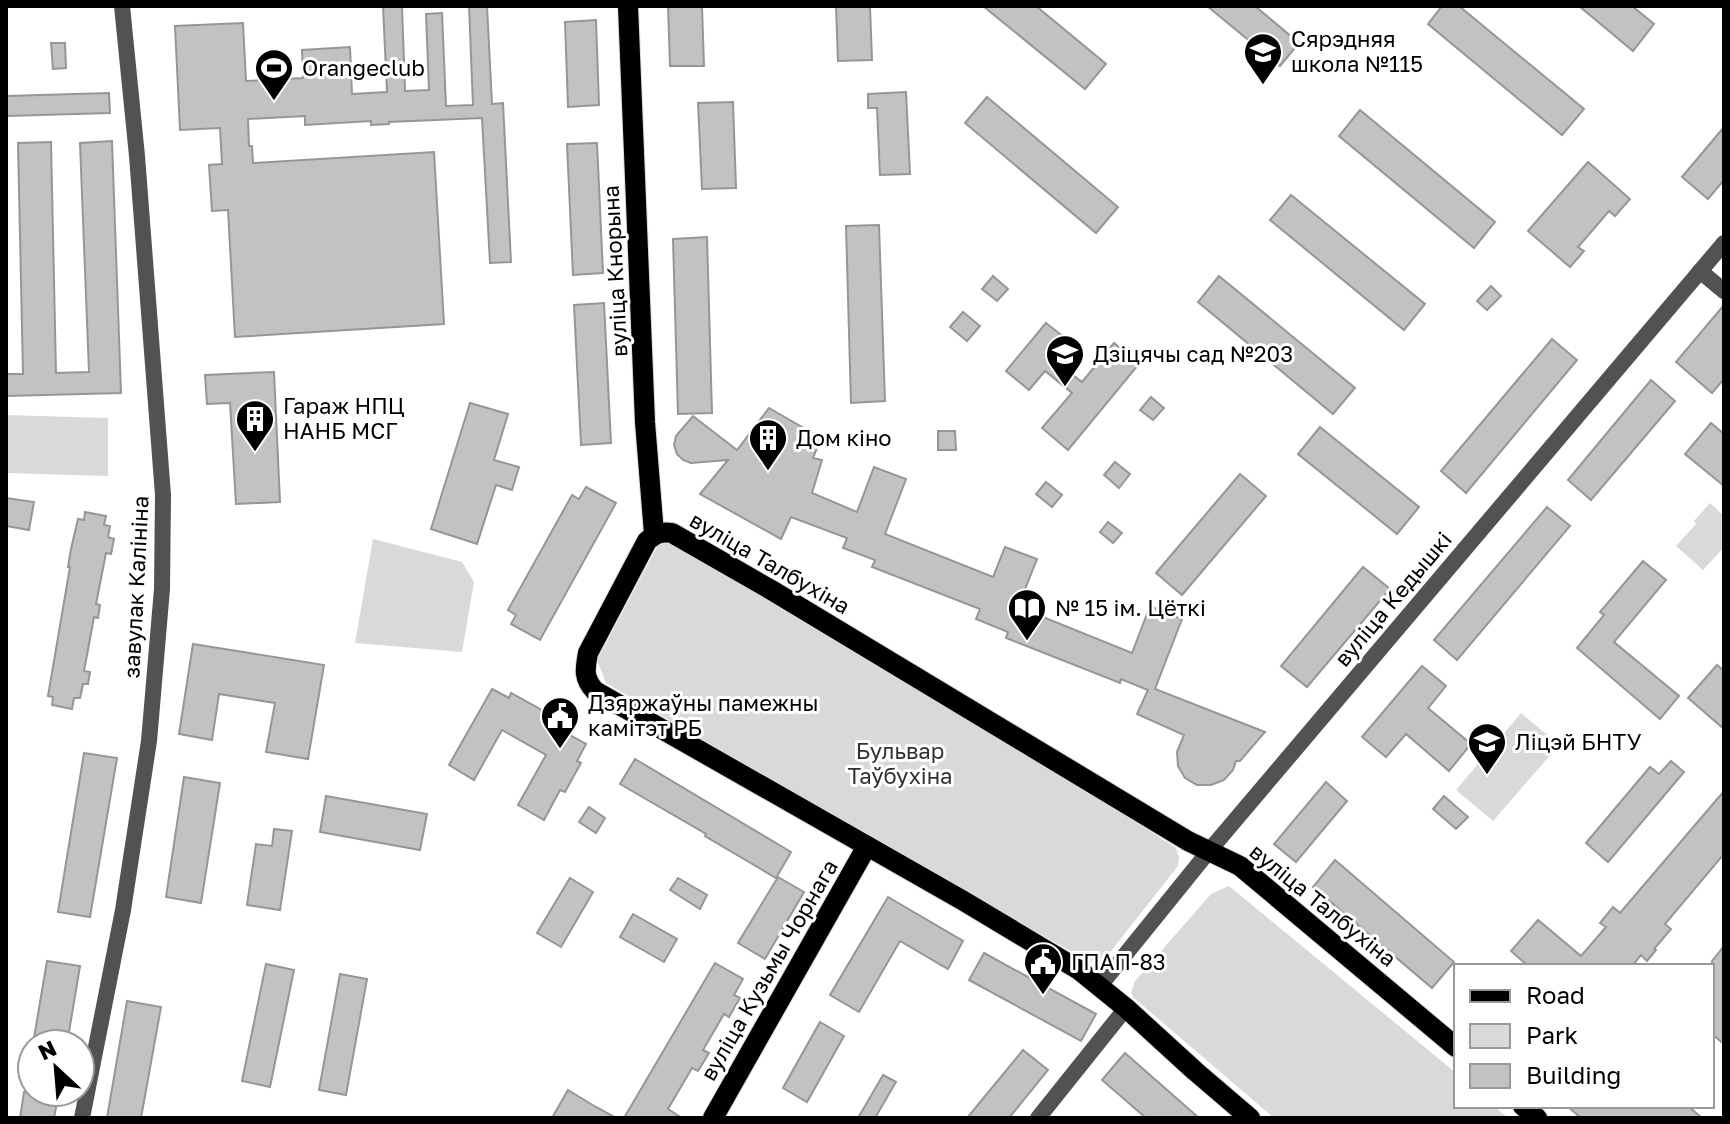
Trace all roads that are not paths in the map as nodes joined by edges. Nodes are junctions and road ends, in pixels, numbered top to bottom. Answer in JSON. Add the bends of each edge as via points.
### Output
{"nodes":[{"id":1,"x":122,"y":6,"type":"edge"},
{"id":2,"x":628,"y":6,"type":"edge"},
{"id":3,"x":1724,"y":243,"type":"edge"},
{"id":4,"x":1700,"y":271,"type":"junction"},
{"id":5,"x":1724,"y":291,"type":"edge"},
{"id":6,"x":654,"y":534,"type":"junction"},
{"id":7,"x":867,"y":846,"type":"junction"},
{"id":8,"x":1209,"y":851,"type":"junction"},
{"id":9,"x":1099,"y":987,"type":"junction"},
{"id":10,"x":1126,"y":1008,"type":"junction"},
{"id":11,"x":1454,"y":1045,"type":"edge"},
{"id":12,"x":82,"y":1118,"type":"edge"},
{"id":13,"x":713,"y":1118,"type":"edge"},
{"id":14,"x":1038,"y":1118,"type":"edge"},
{"id":15,"x":1250,"y":1118,"type":"edge"}],
"edges":[{"from":1,"to":12,"type":"street","name":"завулак Калініна","via":[[163,495],[162,589],[149,741]]},
{"from":2,"to":6,"type":"main road","name":"вуліца Кнорына"},
{"from":3,"to":4,"type":"street","name":"вуліца Кедышкі"},
{"from":4,"to":5,"type":"street"},
{"from":4,"to":8,"type":"street","name":"вуліца Кедышкі"},
{"from":6,"to":7,"type":"main road","name":"вуліца Талбухіна","via":[[588,653],[584,673],[591,686]]},
{"from":6,"to":8,"type":"main road","name":"вуліца Талбухіна","via":[[672,533]]},
{"from":7,"to":9,"type":"main road","name":"вуліца Талбухіна","via":[[1079,970]]},
{"from":7,"to":13,"type":"main road","name":"вуліца Кузьмы Чорнага"},
{"from":8,"to":9,"type":"street","name":"вуліца Кедышкі"},
{"from":8,"to":11,"type":"main road","name":"вуліца Талбухіна","via":[[1240,866]]},
{"from":9,"to":10,"type":"main road","name":"вуліца Талбухіна"},
{"from":10,"to":14,"type":"street"},
{"from":10,"to":15,"type":"main road","name":"вуліца Талбухіна"}]}
